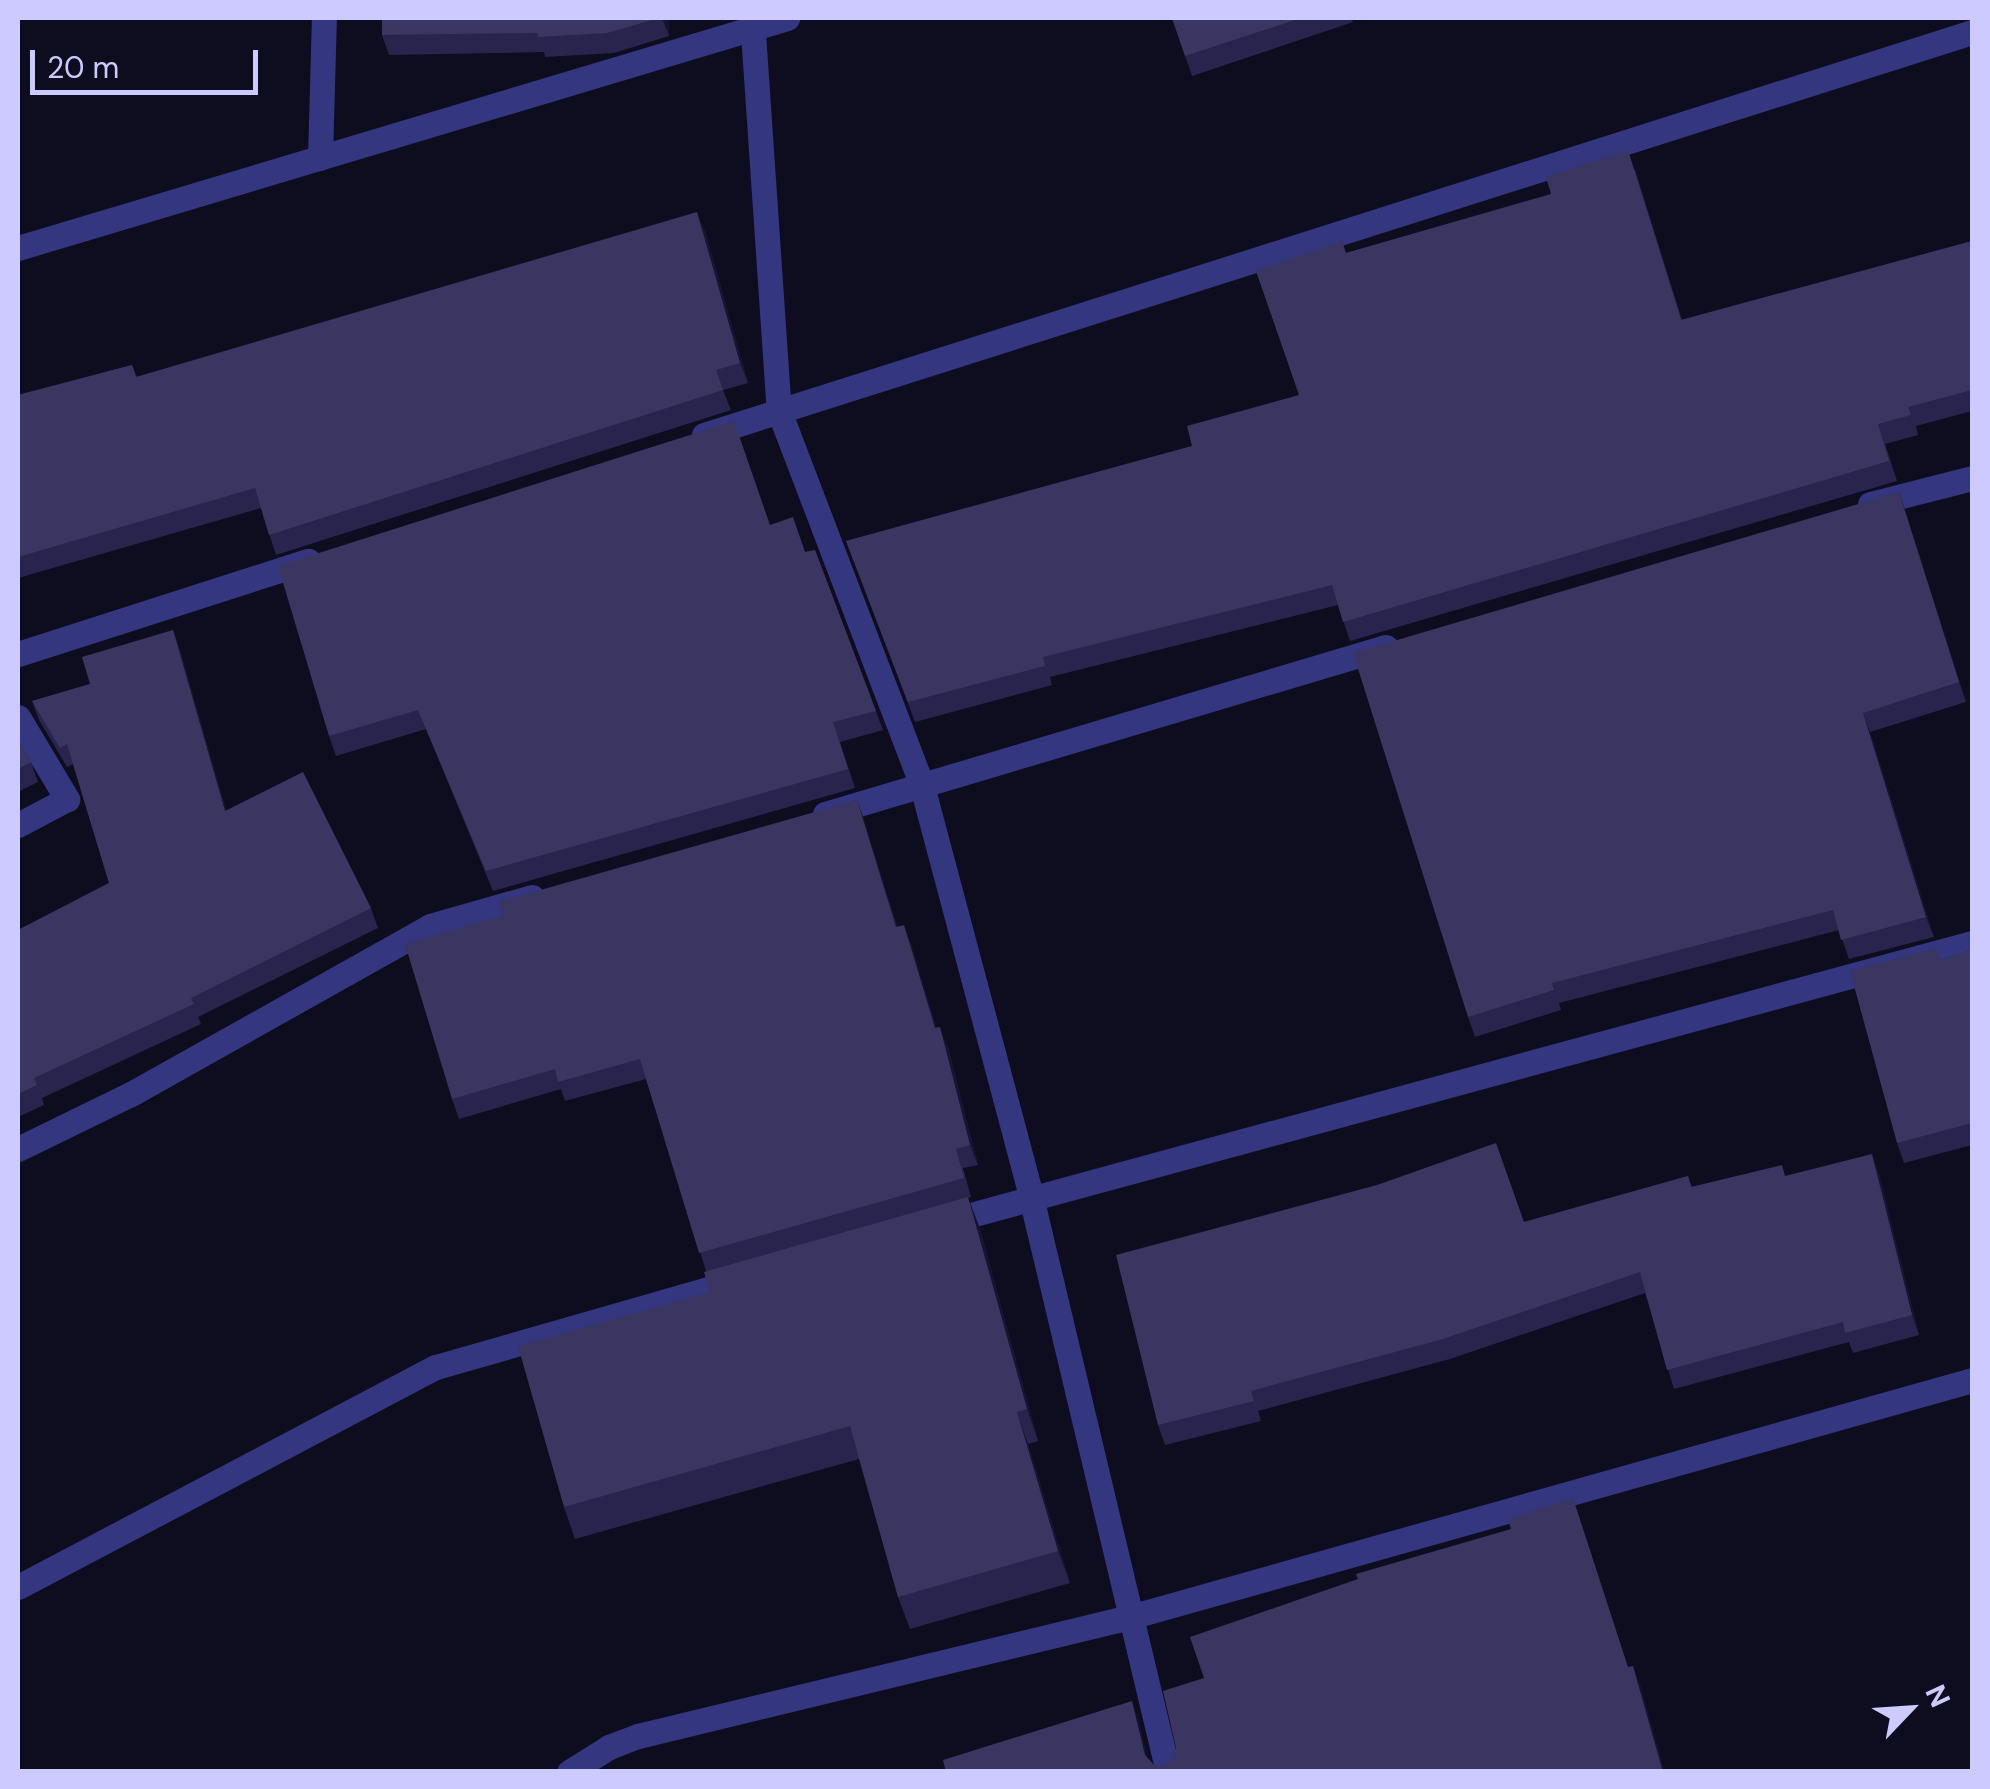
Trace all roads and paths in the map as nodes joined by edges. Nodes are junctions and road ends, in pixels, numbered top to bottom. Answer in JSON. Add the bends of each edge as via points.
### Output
{"nodes":[{"id":1,"x":324,"y":18,"type":"edge"},
{"id":2,"x":787,"y":18,"type":"edge"},
{"id":3,"x":752,"y":24,"type":"edge"},
{"id":4,"x":1972,"y":32,"type":"edge"},
{"id":5,"x":320,"y":158,"type":"junction"},
{"id":6,"x":18,"y":248,"type":"edge"},
{"id":7,"x":778,"y":411,"type":"junction"},
{"id":8,"x":684,"y":442,"type":"edge"},
{"id":9,"x":1972,"y":478,"type":"edge"},
{"id":10,"x":1839,"y":513,"type":"edge"},
{"id":11,"x":341,"y":550,"type":"edge"},
{"id":12,"x":1418,"y":638,"type":"edge"},
{"id":13,"x":18,"y":654,"type":"edge"},
{"id":14,"x":18,"y":717,"type":"edge"},
{"id":15,"x":922,"y":786,"type":"junction"},
{"id":16,"x":808,"y":818,"type":"edge"},
{"id":17,"x":18,"y":825,"type":"edge"},
{"id":18,"x":562,"y":889,"type":"edge"},
{"id":19,"x":1972,"y":943,"type":"edge"},
{"id":20,"x":18,"y":1149,"type":"edge"},
{"id":21,"x":1031,"y":1197,"type":"junction"},
{"id":22,"x":916,"y":1230,"type":"edge"},
{"id":23,"x":762,"y":1274,"type":"edge"},
{"id":24,"x":1972,"y":1380,"type":"edge"},
{"id":25,"x":18,"y":1587,"type":"edge"},
{"id":26,"x":1130,"y":1616,"type":"junction"},
{"id":27,"x":569,"y":1772,"type":"edge"},
{"id":28,"x":1168,"y":1772,"type":"edge"}],
"edges":[{"from":1,"to":5,"type":"street"},
{"from":2,"to":3,"type":"street"},
{"from":3,"to":5,"type":"street"},
{"from":3,"to":7,"type":"street"},
{"from":4,"to":7,"type":"street"},
{"from":5,"to":6,"type":"street"},
{"from":7,"to":8,"type":"street"},
{"from":7,"to":15,"type":"street"},
{"from":9,"to":10,"type":"street"},
{"from":11,"to":13,"type":"street"},
{"from":12,"to":15,"type":"street"},
{"from":14,"to":17,"type":"street","via":[[67,799]]},
{"from":15,"to":16,"type":"street"},
{"from":15,"to":21,"type":"street"},
{"from":18,"to":20,"type":"street","via":[[430,926],[131,1094]]},
{"from":19,"to":21,"type":"street"},
{"from":21,"to":22,"type":"street"},
{"from":21,"to":26,"type":"street"},
{"from":23,"to":25,"type":"street","via":[[436,1367]]},
{"from":24,"to":26,"type":"street"},
{"from":26,"to":27,"type":"street","via":[[638,1736]]},
{"from":26,"to":28,"type":"street"}]}
